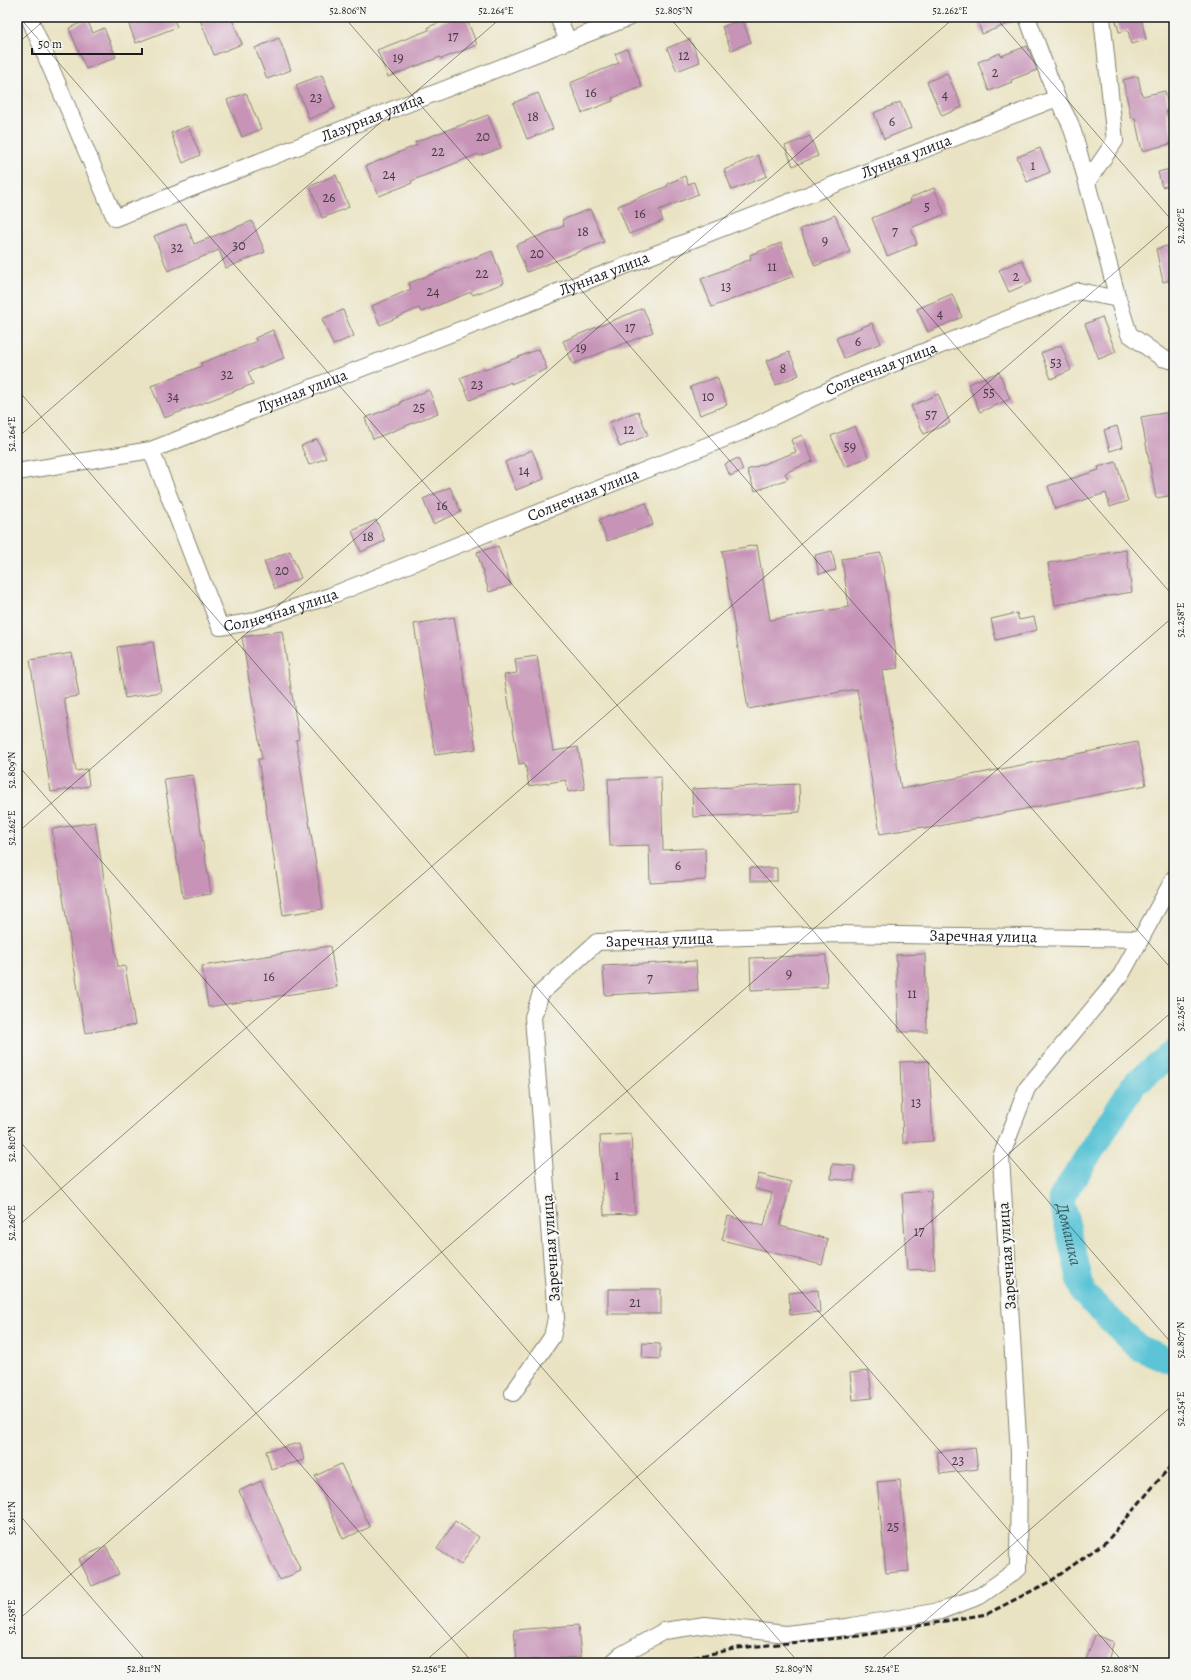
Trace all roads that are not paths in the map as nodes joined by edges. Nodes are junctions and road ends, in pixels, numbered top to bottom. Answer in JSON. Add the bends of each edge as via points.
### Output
{"nodes":[{"id":1,"x":29,"y":17,"type":"edge"},
{"id":2,"x":558,"y":17,"type":"edge"},
{"id":3,"x":630,"y":17,"type":"edge"},
{"id":4,"x":1028,"y":17,"type":"edge"},
{"id":5,"x":1102,"y":17,"type":"edge"},
{"id":6,"x":568,"y":41,"type":"junction"},
{"id":7,"x":1057,"y":98,"type":"junction"},
{"id":8,"x":1086,"y":182,"type":"junction"},
{"id":9,"x":1118,"y":299,"type":"junction"},
{"id":10,"x":1174,"y":361,"type":"edge"},
{"id":11,"x":151,"y":450,"type":"junction"},
{"id":12,"x":17,"y":472,"type":"edge"},
{"id":13,"x":1174,"y":878,"type":"edge"},
{"id":14,"x":1174,"y":897,"type":"edge"},
{"id":15,"x":1156,"y":911,"type":"junction"},
{"id":16,"x":1141,"y":939,"type":"junction"},
{"id":17,"x":513,"y":1393,"type":"dead end"},
{"id":18,"x":612,"y":1663,"type":"edge"}],
"edges":[{"from":1,"to":6,"type":"street","name":"Лазурная улица","via":[[115,218]]},
{"from":2,"to":6,"type":"street"},
{"from":3,"to":6,"type":"street","name":"Лазурная улица"},
{"from":4,"to":7,"type":"street"},
{"from":5,"to":8,"type":"street","via":[[1115,141]]},
{"from":7,"to":8,"type":"street","via":[[1070,123]]},
{"from":7,"to":11,"type":"street","name":"Лунная улица"},
{"from":8,"to":9,"type":"street"},
{"from":9,"to":10,"type":"street","via":[[1129,334],[1162,358]]},
{"from":9,"to":11,"type":"street","name":"Солнечная улица","via":[[1079,291],[844,383],[741,432],[330,596],[250,622],[220,627]]},
{"from":11,"to":12,"type":"street","name":"Лунная улица"},
{"from":13,"to":15,"type":"street","name":"Заречная улица"},
{"from":14,"to":15,"type":"street"},
{"from":15,"to":16,"type":"street","name":"Заречная улица"},
{"from":16,"to":17,"type":"street","name":"Заречная улица","via":[[836,934],[597,942],[541,993],[533,1017],[556,1318],[552,1337]]},
{"from":16,"to":18,"type":"street","name":"Заречная улица","via":[[1121,975],[1027,1088],[1001,1157],[1019,1453],[1018,1569],[980,1596],[940,1611],[786,1634],[705,1625],[664,1631],[621,1655]]}]}
